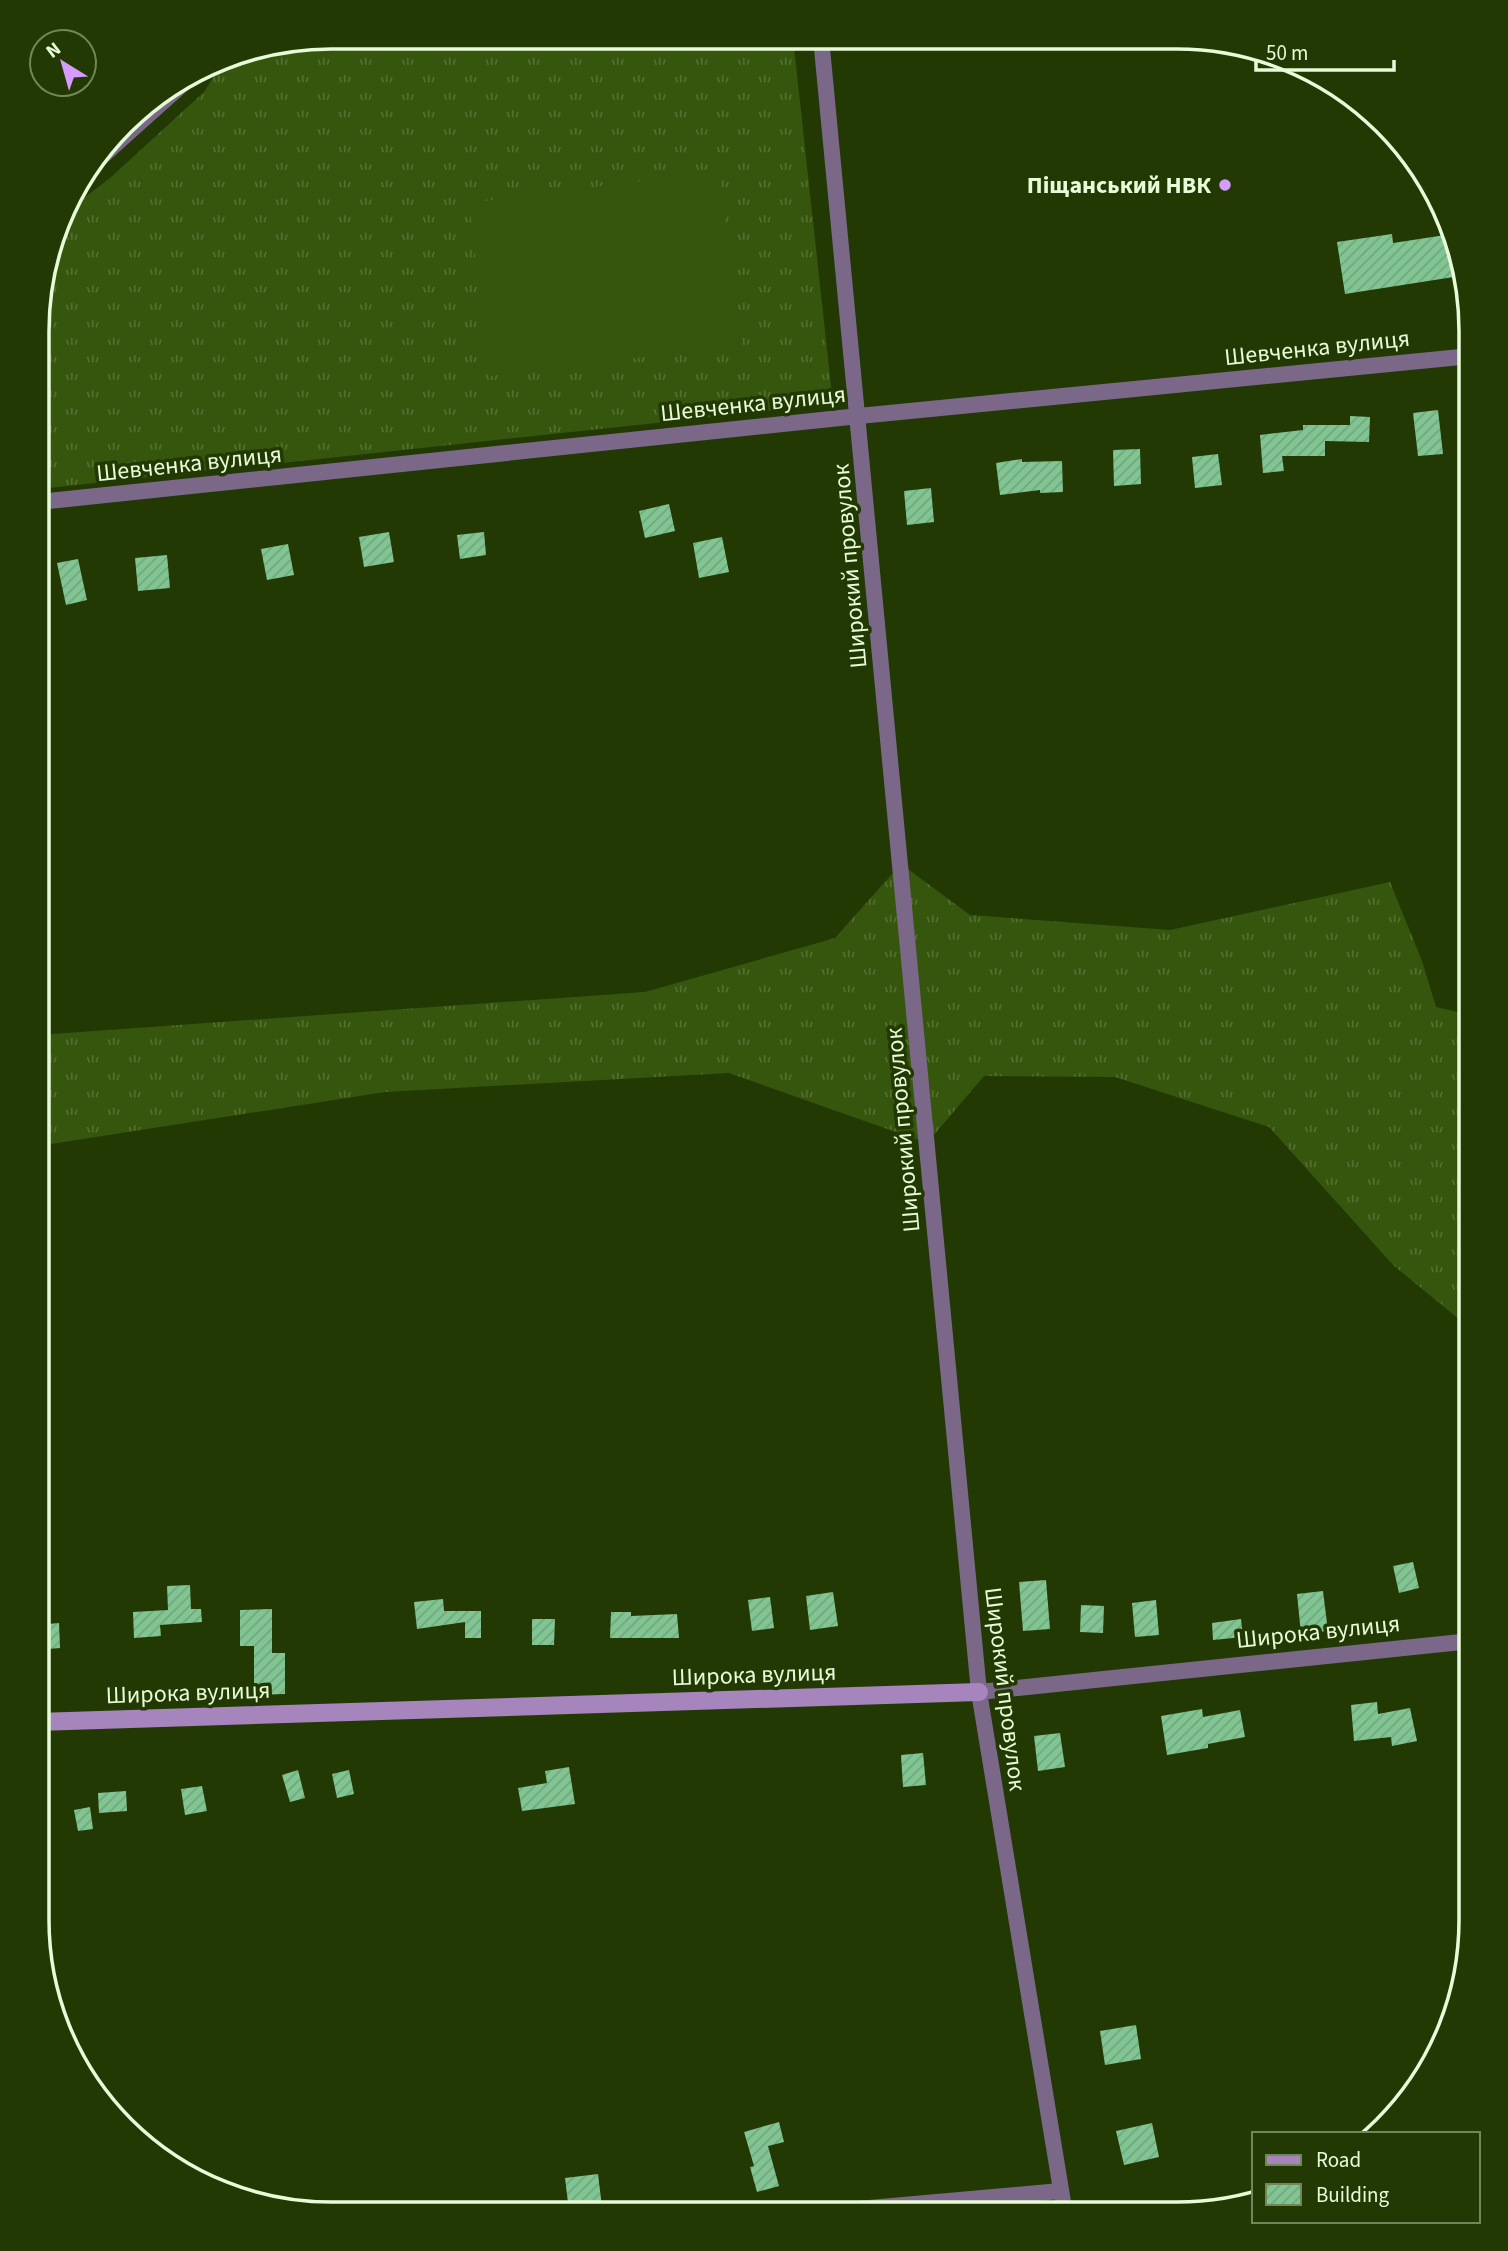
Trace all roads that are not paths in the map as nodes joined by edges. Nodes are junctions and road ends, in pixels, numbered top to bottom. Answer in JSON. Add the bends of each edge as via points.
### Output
{"nodes":[{"id":1,"x":822,"y":49,"type":"edge"},
{"id":2,"x":1459,"y":357,"type":"edge"},
{"id":3,"x":859,"y":416,"type":"junction"},
{"id":4,"x":49,"y":501,"type":"edge"},
{"id":5,"x":1459,"y":1641,"type":"edge"},
{"id":6,"x":979,"y":1692,"type":"junction"},
{"id":7,"x":49,"y":1722,"type":"edge"},
{"id":8,"x":1060,"y":2191,"type":"junction"},
{"id":9,"x":936,"y":2202,"type":"edge"},
{"id":10,"x":1062,"y":2202,"type":"edge"}],
"edges":[{"from":1,"to":3,"type":"street","name":"Широкий провулок"},
{"from":2,"to":3,"type":"street","name":"Шевченка вулиця"},
{"from":3,"to":4,"type":"street","name":"Шевченка вулиця"},
{"from":3,"to":6,"type":"street","name":"Широкий провулок"},
{"from":5,"to":6,"type":"street","name":"Широка вулиця"},
{"from":6,"to":7,"type":"street","name":"Широка вулиця"},
{"from":6,"to":8,"type":"street","name":"Широкий провулок"},
{"from":8,"to":9,"type":"street"},
{"from":8,"to":10,"type":"street","name":"Широкий провулок"}]}
